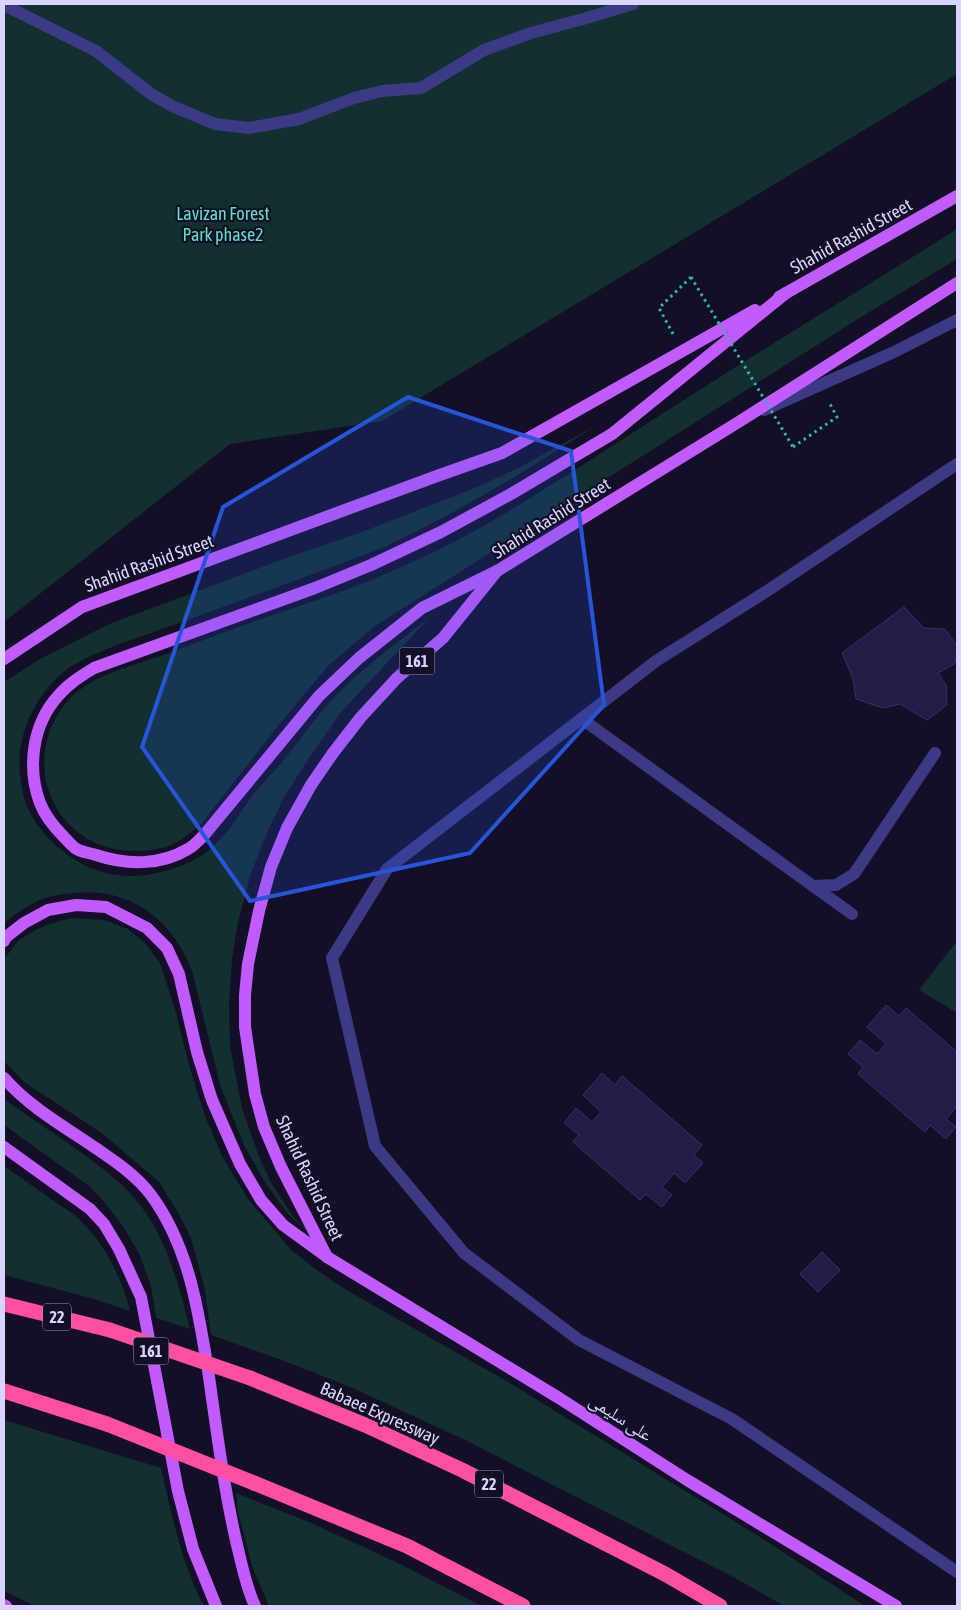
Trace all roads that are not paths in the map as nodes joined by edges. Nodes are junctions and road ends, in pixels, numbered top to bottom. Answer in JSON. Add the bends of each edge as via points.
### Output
{"nodes":[{"id":1,"x":633,"y":4,"type":"edge"},
{"id":2,"x":4,"y":5,"type":"edge"},
{"id":3,"x":957,"y":196,"type":"edge"},
{"id":4,"x":957,"y":284,"type":"edge"},
{"id":5,"x":786,"y":293,"type":"junction"},
{"id":6,"x":957,"y":320,"type":"edge"},
{"id":7,"x":737,"y":423,"type":"junction"},
{"id":8,"x":957,"y":464,"type":"edge"},
{"id":9,"x":498,"y":571,"type":"junction"},
{"id":10,"x":4,"y":659,"type":"edge"},
{"id":11,"x":582,"y":719,"type":"junction"},
{"id":12,"x":935,"y":753,"type":"dead end"},
{"id":13,"x":813,"y":886,"type":"junction"},
{"id":14,"x":852,"y":914,"type":"dead end"},
{"id":15,"x":4,"y":941,"type":"edge"},
{"id":16,"x":4,"y":1078,"type":"edge"},
{"id":17,"x":4,"y":1147,"type":"edge"},
{"id":18,"x":327,"y":1256,"type":"junction"},
{"id":19,"x":4,"y":1304,"type":"edge"},
{"id":20,"x":4,"y":1391,"type":"edge"},
{"id":21,"x":957,"y":1572,"type":"edge"},
{"id":22,"x":216,"y":1606,"type":"edge"},
{"id":23,"x":255,"y":1606,"type":"edge"},
{"id":24,"x":523,"y":1606,"type":"edge"},
{"id":25,"x":720,"y":1606,"type":"edge"},
{"id":26,"x":896,"y":1606,"type":"edge"}],
"edges":[{"from":1,"to":2,"type":"street","via":[[484,50],[421,88],[382,91],[299,118],[249,128],[214,124],[172,106],[151,94],[96,51]]},
{"from":3,"to":5,"type":"main road","name":"Shahid Rashid Street"},
{"from":4,"to":7,"type":"main road","name":"Shahid Rashid Street","number":"161"},
{"from":5,"to":9,"type":"main road","via":[[612,434],[511,494],[371,565],[94,668],[75,680],[48,710],[35,741],[33,778],[40,805],[52,825],[75,848],[113,861],[140,863],[167,858],[189,849],[319,696],[359,658],[422,608]]},
{"from":5,"to":10,"type":"main road","name":"Shahid Rashid Street","via":[[502,453],[82,607]]},
{"from":6,"to":7,"type":"street"},
{"from":7,"to":9,"type":"main road","name":"Shahid Rashid Street","number":"161"},
{"from":8,"to":11,"type":"street","via":[[656,661]]},
{"from":9,"to":18,"type":"main road","name":"Shahid Rashid Street","number":"161","via":[[443,638],[397,678],[333,753],[287,828],[259,911],[244,995],[245,1028],[255,1094],[281,1168]]},
{"from":11,"to":13,"type":"street"},
{"from":11,"to":21,"type":"street","via":[[387,869],[332,958],[375,1146],[464,1253],[578,1340],[732,1419]]},
{"from":12,"to":13,"type":"street","via":[[854,874],[836,885]]},
{"from":13,"to":14,"type":"street"},
{"from":15,"to":18,"type":"main road","name":"علی سلیمی","via":[[24,923],[48,910],[76,906],[106,906],[147,928],[167,948],[179,974],[212,1100],[240,1164],[261,1200],[283,1226]]},
{"from":16,"to":23,"type":"main road","via":[[21,1097],[116,1162],[134,1178],[150,1194],[171,1227],[199,1316],[229,1510]]},
{"from":17,"to":22,"type":"main road","number":"161","via":[[90,1208],[119,1250],[141,1297],[178,1491],[193,1549]]},
{"from":18,"to":26,"type":"main road","name":"علی سلیمی"},
{"from":19,"to":25,"type":"highway","name":"Babaee Expressway","number":"22","bridge":true,"via":[[110,1330],[250,1378],[364,1425],[462,1470],[665,1574]]},
{"from":20,"to":24,"type":"highway","bridge":true,"via":[[107,1424],[408,1546]]}]}
